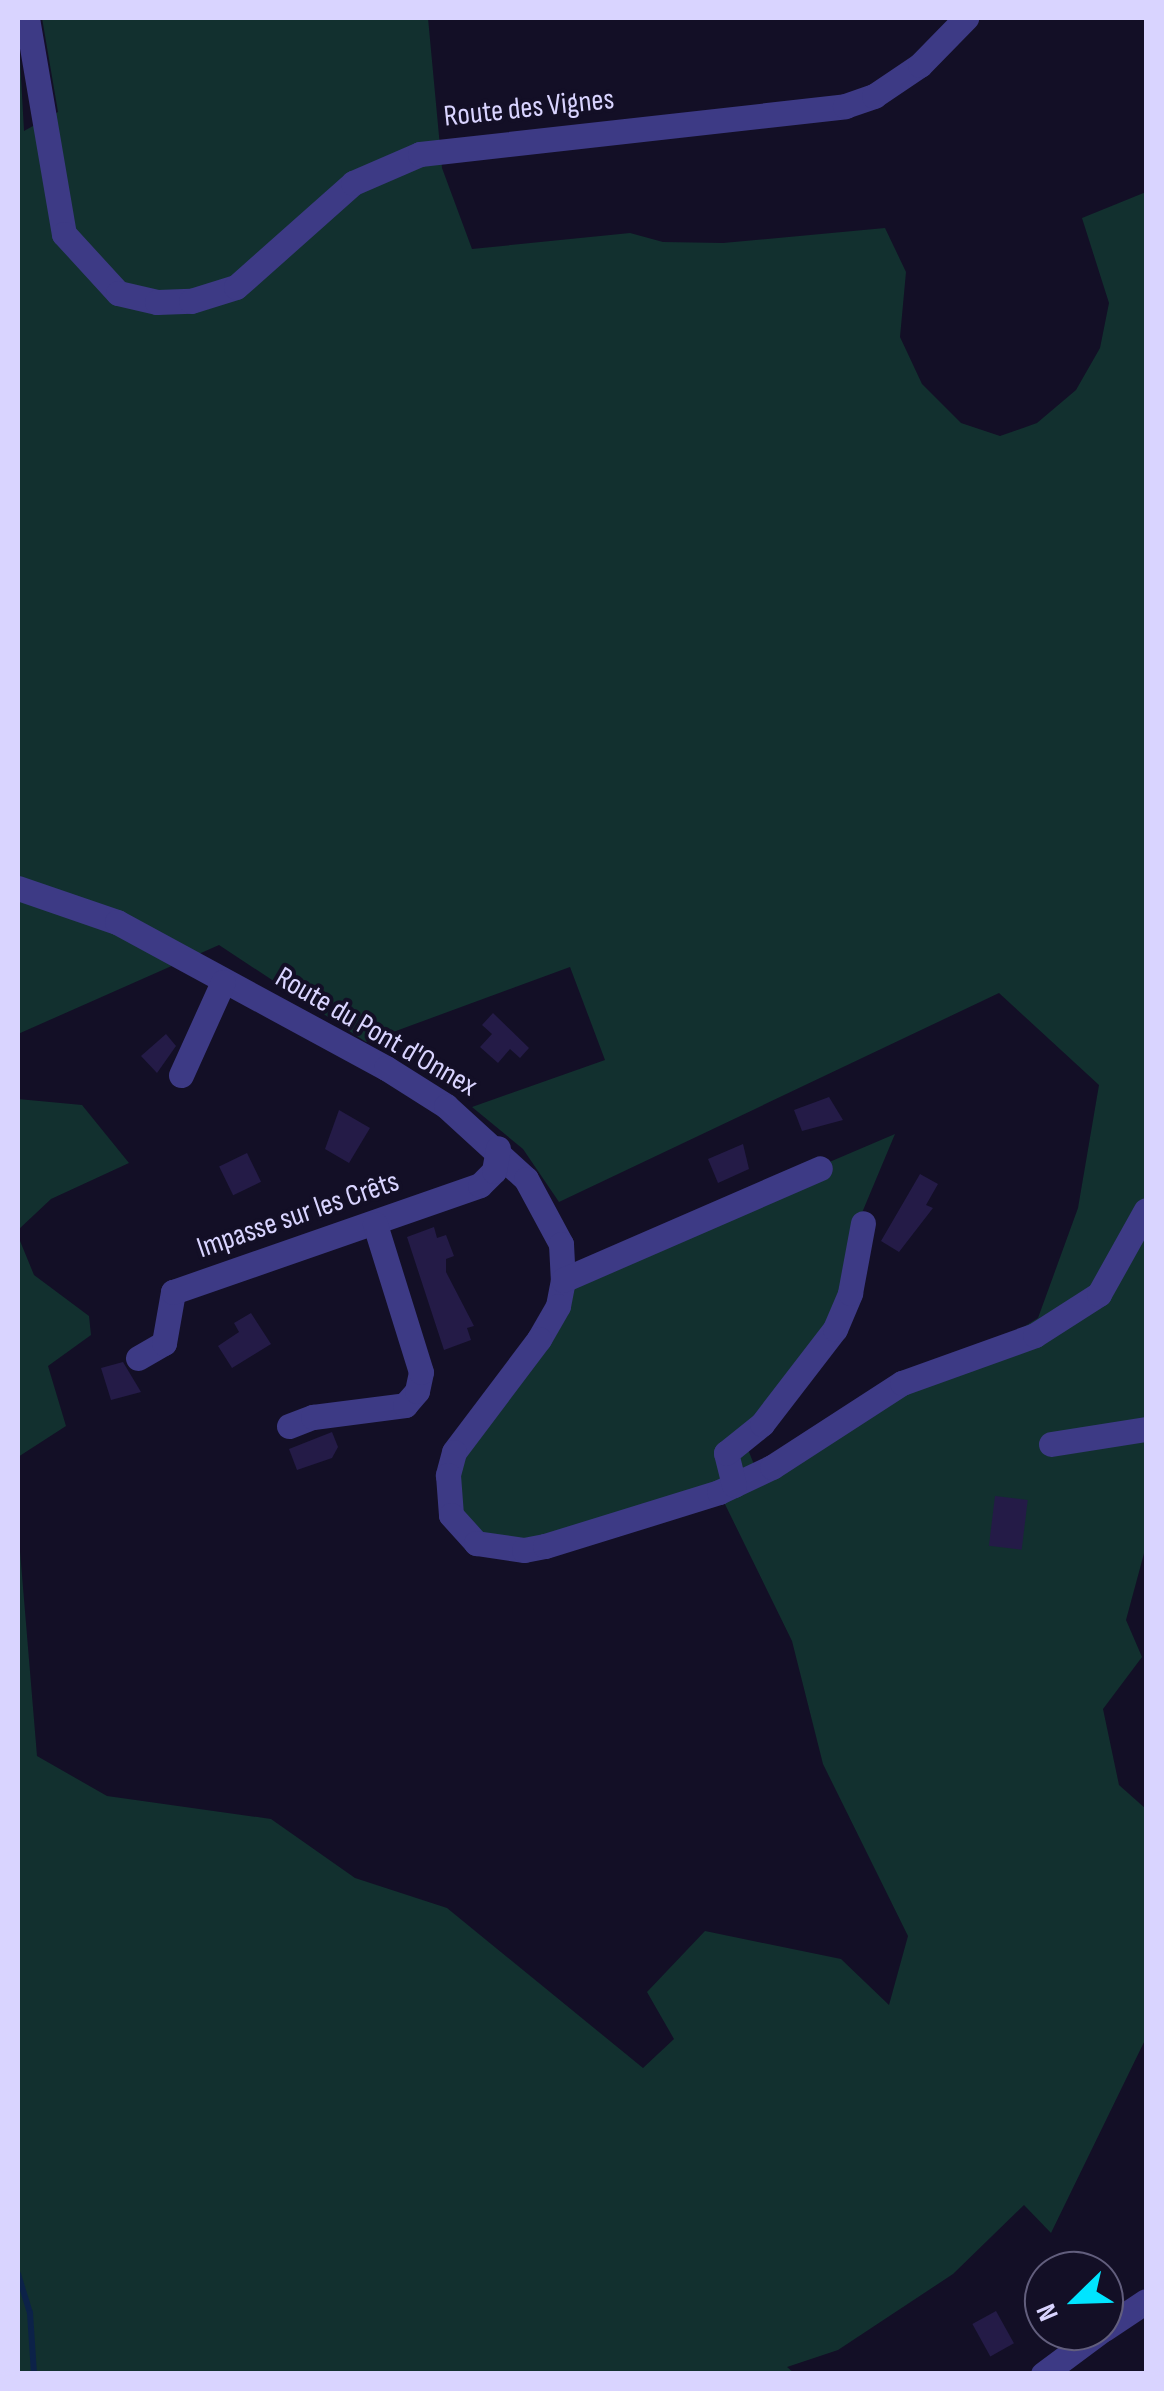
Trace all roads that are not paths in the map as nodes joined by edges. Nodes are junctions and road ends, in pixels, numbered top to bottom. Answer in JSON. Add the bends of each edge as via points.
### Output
{"nodes":[{"id":1,"x":27,"y":18,"type":"edge"},
{"id":2,"x":966,"y":18,"type":"edge"},
{"id":3,"x":18,"y":888,"type":"edge"},
{"id":4,"x":223,"y":982,"type":"junction"},
{"id":5,"x":181,"y":1075,"type":"dead end"},
{"id":6,"x":498,"y":1148,"type":"junction"},
{"id":7,"x":820,"y":1168,"type":"dead end"},
{"id":8,"x":1146,"y":1210,"type":"edge"},
{"id":9,"x":863,"y":1223,"type":"dead end"},
{"id":10,"x":375,"y":1224,"type":"junction"},
{"id":11,"x":563,"y":1280,"type":"junction"},
{"id":12,"x":138,"y":1358,"type":"dead end"},
{"id":13,"x":290,"y":1426,"type":"dead end"},
{"id":14,"x":1146,"y":1428,"type":"edge"},
{"id":15,"x":1052,"y":1444,"type":"dead end"},
{"id":16,"x":734,"y":1485,"type":"junction"},
{"id":17,"x":1146,"y":2301,"type":"edge"},
{"id":18,"x":1124,"y":2316,"type":"edge"},
{"id":19,"x":1074,"y":2351,"type":"edge"},
{"id":20,"x":1044,"y":2374,"type":"edge"}],
"edges":[{"from":1,"to":2,"type":"street","name":"Route des Vignes","via":[[64,234],[118,293],[157,302],[191,302],[236,287],[353,183],[420,154],[845,106],[874,96],[920,65]]},
{"from":3,"to":4,"type":"street","name":"Route du Pont d'Onnex","via":[[116,922]]},
{"from":4,"to":5,"type":"street"},
{"from":4,"to":6,"type":"street","name":"Route du Pont d'Onnex","via":[[386,1068]]},
{"from":6,"to":10,"type":"street","name":"Impasse sur les Crêts","via":[[494,1171],[480,1186]]},
{"from":6,"to":11,"type":"street","name":"Route du Pont d'Onnex","via":[[548,1210],[562,1244]]},
{"from":7,"to":11,"type":"street"},
{"from":8,"to":16,"type":"street","name":"Route du Pont d'Onnex","via":[[1099,1294],[1035,1335],[902,1383]]},
{"from":9,"to":16,"type":"street","via":[[850,1293],[835,1329],[762,1424],[726,1453]]},
{"from":10,"to":12,"type":"street","name":"Impasse sur les Crêts","via":[[173,1292],[164,1343]]},
{"from":10,"to":13,"type":"street","via":[[421,1372],[418,1391],[406,1405]]},
{"from":11,"to":16,"type":"street","name":"Route du Pont d'Onnex","via":[[558,1306],[539,1338],[454,1452],[447,1496],[460,1530],[476,1543],[524,1550]]},
{"from":14,"to":15,"type":"street"},
{"from":17,"to":18,"type":"street"},
{"from":19,"to":20,"type":"street"}]}
